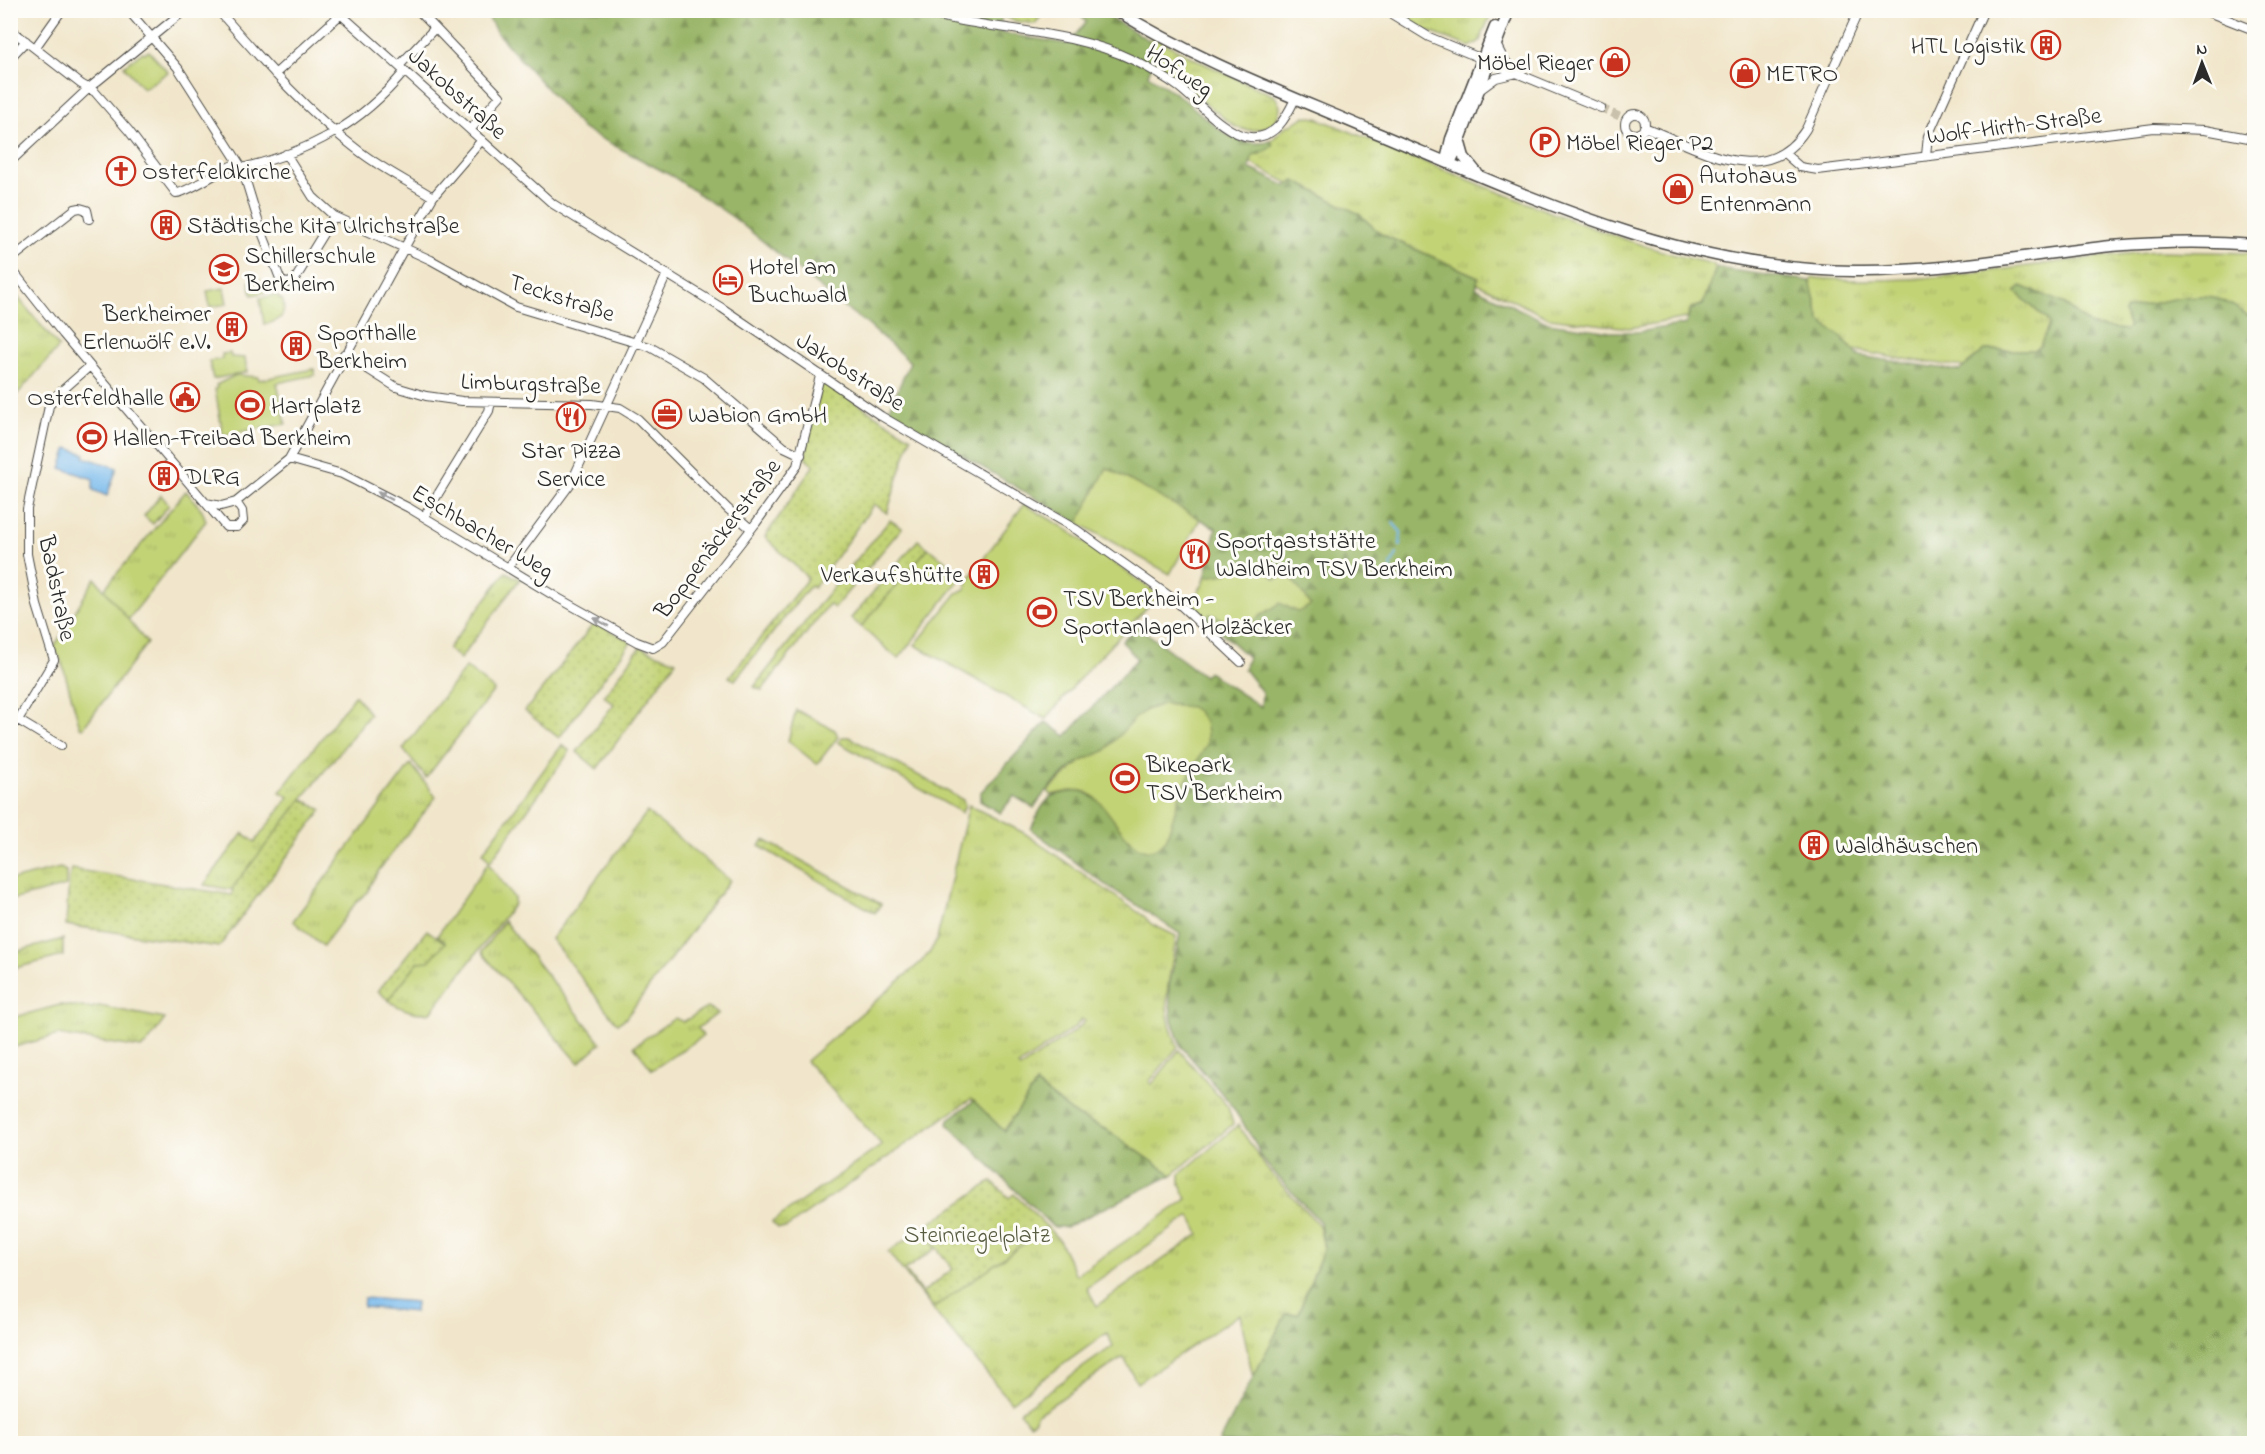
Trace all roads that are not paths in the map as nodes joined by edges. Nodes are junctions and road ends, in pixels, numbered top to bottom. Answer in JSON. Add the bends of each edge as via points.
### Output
{"nodes":[{"id":1,"x":62,"y":10,"type":"edge"},
{"id":2,"x":128,"y":10,"type":"edge"},
{"id":3,"x":185,"y":10,"type":"edge"},
{"id":4,"x":218,"y":10,"type":"edge"},
{"id":5,"x":418,"y":10,"type":"edge"},
{"id":6,"x":916,"y":10,"type":"edge"},
{"id":7,"x":1116,"y":10,"type":"edge"},
{"id":8,"x":1385,"y":10,"type":"edge"},
{"id":9,"x":1501,"y":10,"type":"edge"},
{"id":10,"x":1509,"y":10,"type":"edge"},
{"id":11,"x":1859,"y":10,"type":"edge"},
{"id":12,"x":1984,"y":10,"type":"edge"},
{"id":13,"x":2203,"y":10,"type":"edge"},
{"id":14,"x":339,"y":12,"type":"edge"},
{"id":15,"x":10,"y":28,"type":"edge"},
{"id":16,"x":435,"y":28,"type":"junction"},
{"id":17,"x":2254,"y":30,"type":"edge"},
{"id":18,"x":152,"y":37,"type":"junction"},
{"id":19,"x":26,"y":41,"type":"junction"},
{"id":20,"x":1496,"y":44,"type":"junction"},
{"id":21,"x":35,"y":48,"type":"junction"},
{"id":22,"x":10,"y":58,"type":"edge"},
{"id":23,"x":1485,"y":60,"type":"junction"},
{"id":24,"x":402,"y":68,"type":"junction"},
{"id":25,"x":1517,"y":73,"type":"junction"},
{"id":26,"x":275,"y":74,"type":"junction"},
{"id":27,"x":89,"y":88,"type":"junction"},
{"id":28,"x":1478,"y":92,"type":"junction"},
{"id":29,"x":1295,"y":99,"type":"junction"},
{"id":30,"x":1601,"y":108,"type":"tunnel mouth"},
{"id":31,"x":1644,"y":127,"type":"dead end"},
{"id":32,"x":471,"y":130,"type":"junction"},
{"id":33,"x":335,"y":132,"type":"junction"},
{"id":34,"x":1456,"y":139,"type":"junction"},
{"id":35,"x":482,"y":140,"type":"junction"},
{"id":36,"x":2254,"y":140,"type":"edge"},
{"id":37,"x":1423,"y":152,"type":"junction"},
{"id":38,"x":1784,"y":153,"type":"junction"},
{"id":39,"x":286,"y":154,"type":"junction"},
{"id":40,"x":1926,"y":155,"type":"junction"},
{"id":41,"x":10,"y":162,"type":"edge"},
{"id":42,"x":1447,"y":162,"type":"junction"},
{"id":43,"x":239,"y":165,"type":"junction"},
{"id":44,"x":1480,"y":175,"type":"junction"},
{"id":45,"x":433,"y":197,"type":"junction"},
{"id":46,"x":334,"y":216,"type":"junction"},
{"id":47,"x":89,"y":219,"type":"dead end"},
{"id":48,"x":2254,"y":245,"type":"edge"},
{"id":49,"x":404,"y":247,"type":"junction"},
{"id":50,"x":10,"y":260,"type":"edge"},
{"id":51,"x":12,"y":273,"type":"edge"},
{"id":52,"x":667,"y":274,"type":"junction"},
{"id":53,"x":636,"y":342,"type":"junction"},
{"id":54,"x":344,"y":354,"type":"junction"},
{"id":55,"x":90,"y":366,"type":"junction"},
{"id":56,"x":820,"y":376,"type":"junction"},
{"id":57,"x":491,"y":402,"type":"junction"},
{"id":58,"x":607,"y":405,"type":"junction"},
{"id":59,"x":801,"y":455,"type":"junction"},
{"id":60,"x":289,"y":459,"type":"junction"},
{"id":61,"x":206,"y":502,"type":"junction"},
{"id":62,"x":236,"y":502,"type":"junction"},
{"id":63,"x":424,"y":517,"type":"junction"},
{"id":64,"x":751,"y":529,"type":"junction"},
{"id":65,"x":508,"y":567,"type":"junction"},
{"id":66,"x":653,"y":648,"type":"joint"},
{"id":67,"x":1241,"y":662,"type":"dead end"},
{"id":68,"x":18,"y":720,"type":"junction"},
{"id":69,"x":10,"y":726,"type":"edge"},
{"id":70,"x":61,"y":746,"type":"dead end"}],
"edges":[{"from":1,"to":21,"type":"street"},
{"from":2,"to":18,"type":"street"},
{"from":3,"to":18,"type":"street"},
{"from":4,"to":26,"type":"street"},
{"from":5,"to":16,"type":"street"},
{"from":6,"to":29,"type":"street","name":"Hofweg","via":[[1055,34],[1110,50],[1164,77],[1227,128],[1246,136],[1263,136],[1278,128]]},
{"from":7,"to":29,"type":"main road","via":[[1179,46]]},
{"from":8,"to":23,"type":"street","via":[[1418,32]]},
{"from":9,"to":23,"type":"main road"},
{"from":10,"to":20,"type":"main road"},
{"from":11,"to":38,"type":"street","via":[[1806,129]]},
{"from":12,"to":40,"type":"street","via":[[1928,136]]},
{"from":13,"to":17,"type":"street"},
{"from":14,"to":24,"type":"street","name":"Jakobstraße"},
{"from":14,"to":26,"type":"street"},
{"from":15,"to":19,"type":"street"},
{"from":16,"to":24,"type":"street"},
{"from":16,"to":32,"type":"street","via":[[500,96]]},
{"from":18,"to":27,"type":"street"},
{"from":18,"to":43,"type":"street","via":[[198,96]]},
{"from":19,"to":21,"type":"street"},
{"from":19,"to":22,"type":"street"},
{"from":20,"to":23,"type":"main road"},
{"from":20,"to":25,"type":"street"},
{"from":21,"to":27,"type":"street"},
{"from":23,"to":25,"type":"street"},
{"from":23,"to":28,"type":"main road"},
{"from":23,"to":34,"type":"main road"},
{"from":24,"to":32,"type":"street","name":"Jakobstraße"},
{"from":24,"to":33,"type":"street","via":[[371,107]]},
{"from":25,"to":28,"type":"street","via":[[1496,78]]},
{"from":25,"to":30,"type":"street"},
{"from":26,"to":33,"type":"street"},
{"from":27,"to":41,"type":"street"},
{"from":27,"to":43,"type":"street","via":[[129,130],[174,191],[182,193],[213,174]]},
{"from":28,"to":34,"type":"main road"},
{"from":29,"to":37,"type":"main road"},
{"from":31,"to":38,"type":"street","via":[[1737,162],[1766,161]]},
{"from":32,"to":35,"type":"street","name":"Jakobstraße"},
{"from":33,"to":39,"type":"street"},
{"from":33,"to":45,"type":"street","via":[[370,159]]},
{"from":34,"to":37,"type":"main road","via":[[1439,150]]},
{"from":34,"to":42,"type":"main road","via":[[1446,156]]},
{"from":34,"to":44,"type":"main road","via":[[1464,157]]},
{"from":35,"to":45,"type":"street"},
{"from":35,"to":52,"type":"street","name":"Jakobstraße","via":[[553,204]]},
{"from":36,"to":40,"type":"street","name":"Wolf-Hirth-Straße","via":[[2205,130],[2163,128]]},
{"from":37,"to":42,"type":"main road"},
{"from":38,"to":40,"type":"street","name":"Wolf-Hirth-Straße","via":[[1800,167],[1815,170]]},
{"from":39,"to":43,"type":"street"},
{"from":39,"to":46,"type":"street","name":"Teckstraße","via":[[313,196]]},
{"from":42,"to":44,"type":"main road"},
{"from":43,"to":46,"type":"street","via":[[275,270],[283,282],[294,281]]},
{"from":44,"to":48,"type":"main road","via":[[1661,243],[1747,263],[1797,269],[1909,270],[2133,244]]},
{"from":45,"to":49,"type":"street"},
{"from":46,"to":49,"type":"street","name":"Teckstraße"},
{"from":47,"to":50,"type":"street","via":[[86,209],[72,210]]},
{"from":49,"to":53,"type":"street","name":"Teckstraße","via":[[516,307]]},
{"from":49,"to":54,"type":"street"},
{"from":51,"to":55,"type":"street"},
{"from":52,"to":53,"type":"street"},
{"from":52,"to":56,"type":"street","name":"Jakobstraße"},
{"from":53,"to":58,"type":"street"},
{"from":53,"to":59,"type":"street","name":"Teckstraße","via":[[704,378],[784,447]]},
{"from":54,"to":57,"type":"street","name":"Limburgstraße","via":[[410,392]]},
{"from":54,"to":60,"type":"street"},
{"from":55,"to":61,"type":"street"},
{"from":55,"to":68,"type":"street","name":"Badstraße","via":[[51,402],[34,468],[26,520],[27,554],[54,660]]},
{"from":56,"to":59,"type":"street","name":"Boppenäckerstraße"},
{"from":56,"to":67,"type":"street","name":"Jakobstraße","via":[[1077,530],[1175,600]]},
{"from":57,"to":58,"type":"street","name":"Limburgstraße"},
{"from":57,"to":63,"type":"street"},
{"from":58,"to":64,"type":"street","name":"Limburgstraße","via":[[638,419]]},
{"from":58,"to":65,"type":"street","via":[[571,483]]},
{"from":59,"to":64,"type":"street","name":"Boppenäckerstraße"},
{"from":60,"to":62,"type":"street"},
{"from":63,"to":60,"type":"street","name":"Eschbacher Weg","one_way":true,"via":[[342,474]]},
{"from":61,"to":62,"type":"street","via":[[221,506]]},
{"from":61,"to":62,"type":"street","via":[[222,525],[232,529],[243,521]]},
{"from":63,"to":65,"type":"street","name":"Eschbacher Weg"},
{"from":64,"to":66,"type":"street","name":"Boppenäckerstraße","via":[[663,642]]},
{"from":66,"to":65,"type":"street","name":"Eschbacher Weg","one_way":true},
{"from":68,"to":69,"type":"street","name":"Badstraße"},
{"from":68,"to":70,"type":"street"}]}
